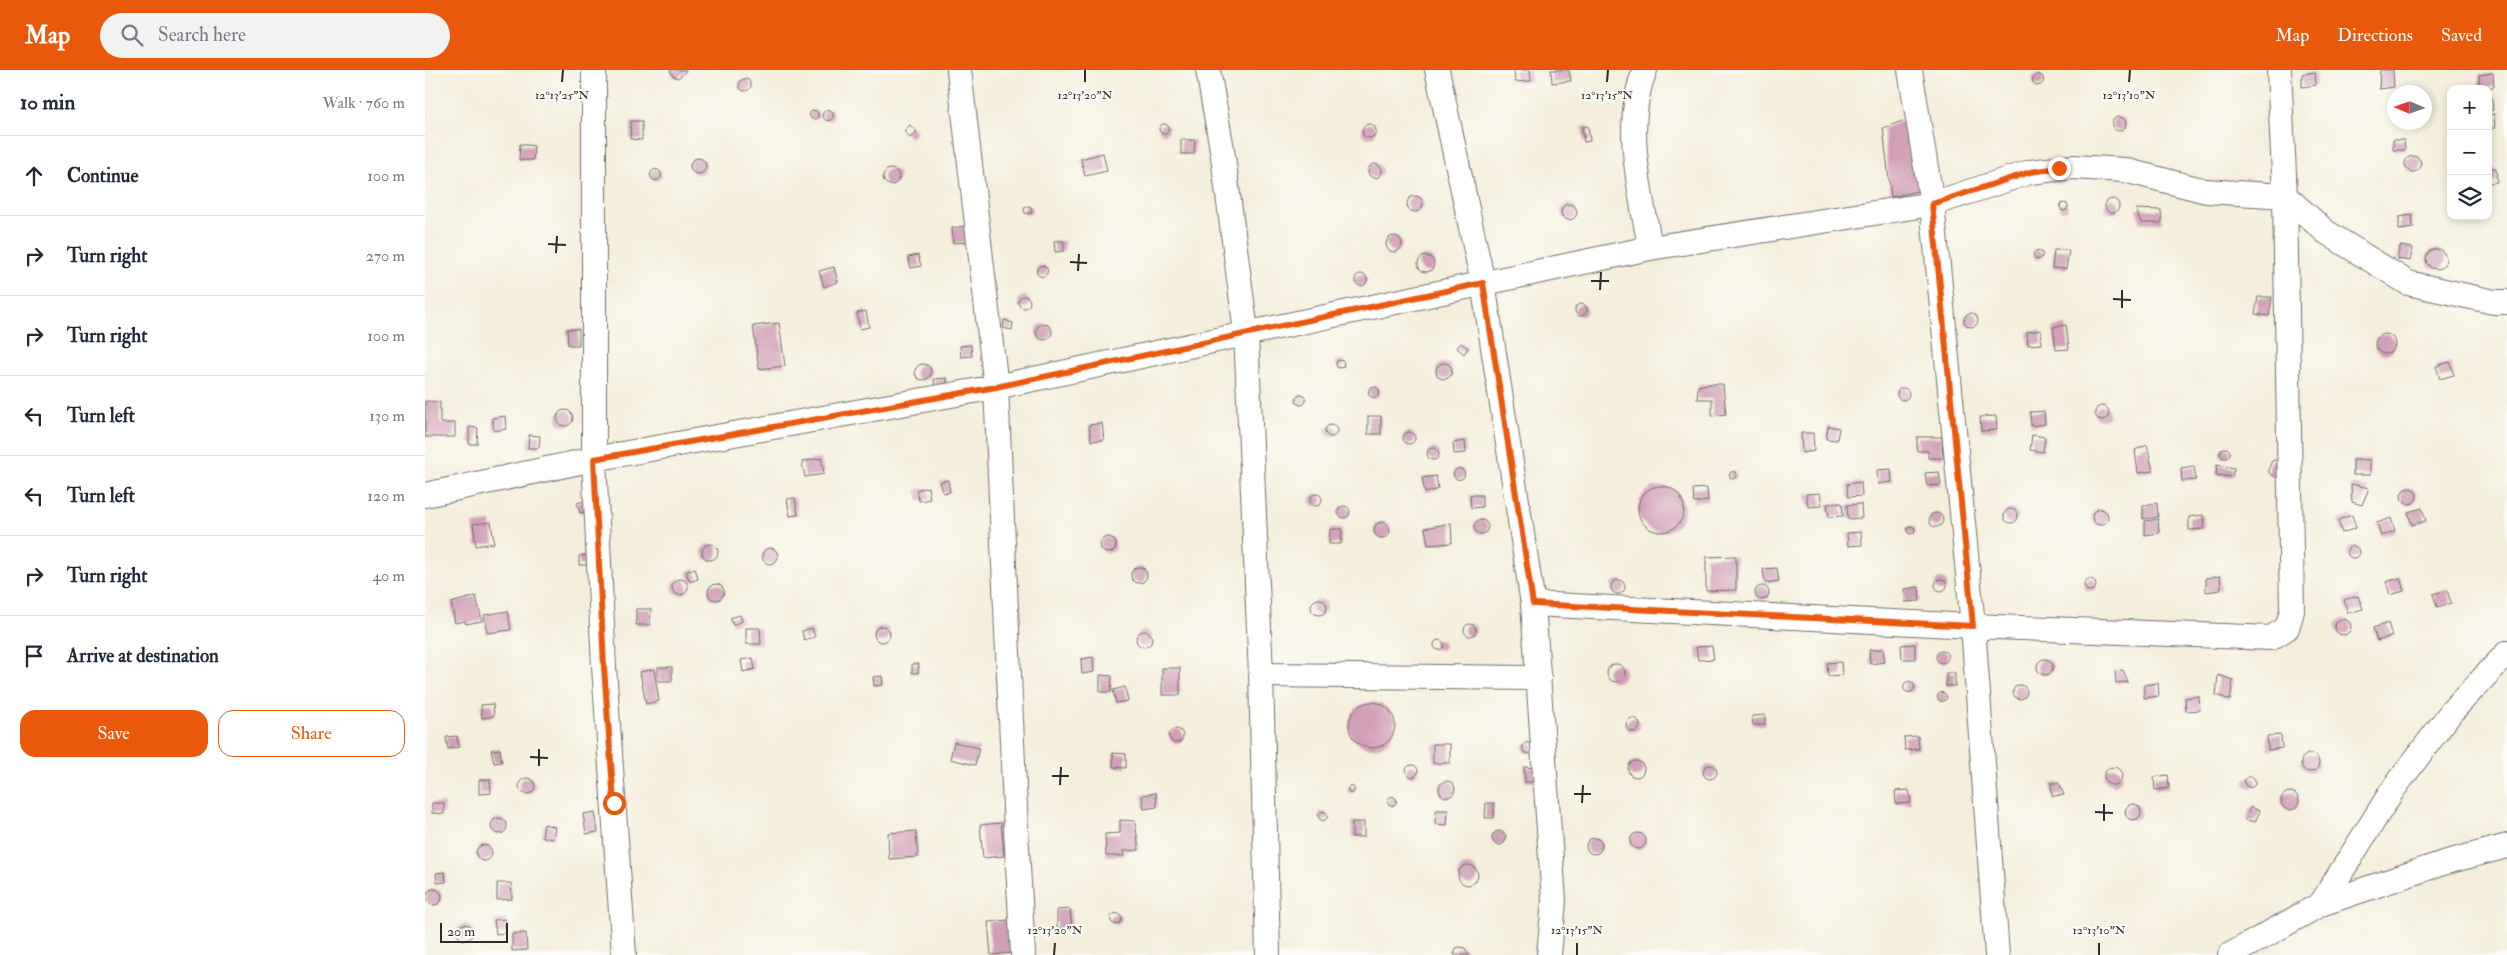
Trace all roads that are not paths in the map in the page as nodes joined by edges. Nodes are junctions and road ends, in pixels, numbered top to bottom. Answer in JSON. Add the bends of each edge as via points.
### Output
{"nodes":[{"id":1,"x":594,"y":70,"type":"edge"},
{"id":2,"x":959,"y":70,"type":"edge"},
{"id":3,"x":1208,"y":70,"type":"edge"},
{"id":4,"x":1437,"y":70,"type":"edge"},
{"id":5,"x":1645,"y":70,"type":"edge"},
{"id":6,"x":1910,"y":70,"type":"edge"},
{"id":7,"x":2279,"y":70,"type":"edge"},
{"id":8,"x":2285,"y":196,"type":"junction"},
{"id":9,"x":1932,"y":204,"type":"junction"},
{"id":10,"x":1650,"y":248,"type":"junction"},
{"id":11,"x":1483,"y":283,"type":"junction"},
{"id":12,"x":2507,"y":302,"type":"edge"},
{"id":13,"x":1246,"y":332,"type":"junction"},
{"id":14,"x":996,"y":387,"type":"junction"},
{"id":15,"x":594,"y":459,"type":"junction"},
{"id":16,"x":425,"y":495,"type":"edge"},
{"id":17,"x":1533,"y":604,"type":"junction"},
{"id":18,"x":1973,"y":626,"type":"junction"},
{"id":19,"x":2507,"y":653,"type":"edge"},
{"id":20,"x":1261,"y":675,"type":"junction"},
{"id":21,"x":1539,"y":678,"type":"junction"},
{"id":22,"x":2507,"y":846,"type":"edge"},
{"id":23,"x":2321,"y":904,"type":"junction"},
{"id":24,"x":624,"y":955,"type":"edge"},
{"id":25,"x":1023,"y":955,"type":"edge"},
{"id":26,"x":1268,"y":955,"type":"edge"},
{"id":27,"x":1549,"y":955,"type":"edge"},
{"id":28,"x":1997,"y":955,"type":"edge"},
{"id":29,"x":2230,"y":955,"type":"edge"}],
"edges":[{"from":1,"to":15,"type":"street"},
{"from":2,"to":14,"type":"street"},
{"from":3,"to":13,"type":"street","via":[[1222,149]]},
{"from":4,"to":11,"type":"street"},
{"from":5,"to":10,"type":"street","via":[[1634,119],[1635,156]]},
{"from":6,"to":9,"type":"street"},
{"from":7,"to":8,"type":"street"},
{"from":8,"to":9,"type":"street","via":[[2206,191],[2124,170],[2073,167],[2030,172]]},
{"from":8,"to":12,"type":"street","via":[[2326,232],[2408,283]]},
{"from":8,"to":18,"type":"street","via":[[2292,611],[2287,628],[2271,638]]},
{"from":9,"to":10,"type":"street"},
{"from":9,"to":18,"type":"street"},
{"from":10,"to":11,"type":"street"},
{"from":11,"to":13,"type":"street"},
{"from":11,"to":17,"type":"street"},
{"from":13,"to":14,"type":"street"},
{"from":13,"to":20,"type":"street"},
{"from":14,"to":15,"type":"street"},
{"from":14,"to":25,"type":"street"},
{"from":15,"to":16,"type":"street"},
{"from":15,"to":24,"type":"street","via":[[604,667]]},
{"from":17,"to":18,"type":"street"},
{"from":17,"to":21,"type":"street"},
{"from":18,"to":28,"type":"street"},
{"from":19,"to":23,"type":"street","via":[[2452,711],[2398,784]]},
{"from":20,"to":21,"type":"street"},
{"from":20,"to":26,"type":"street"},
{"from":21,"to":27,"type":"street","via":[[1554,901]]},
{"from":22,"to":23,"type":"street","via":[[2443,863]]},
{"from":23,"to":29,"type":"street"}]}
